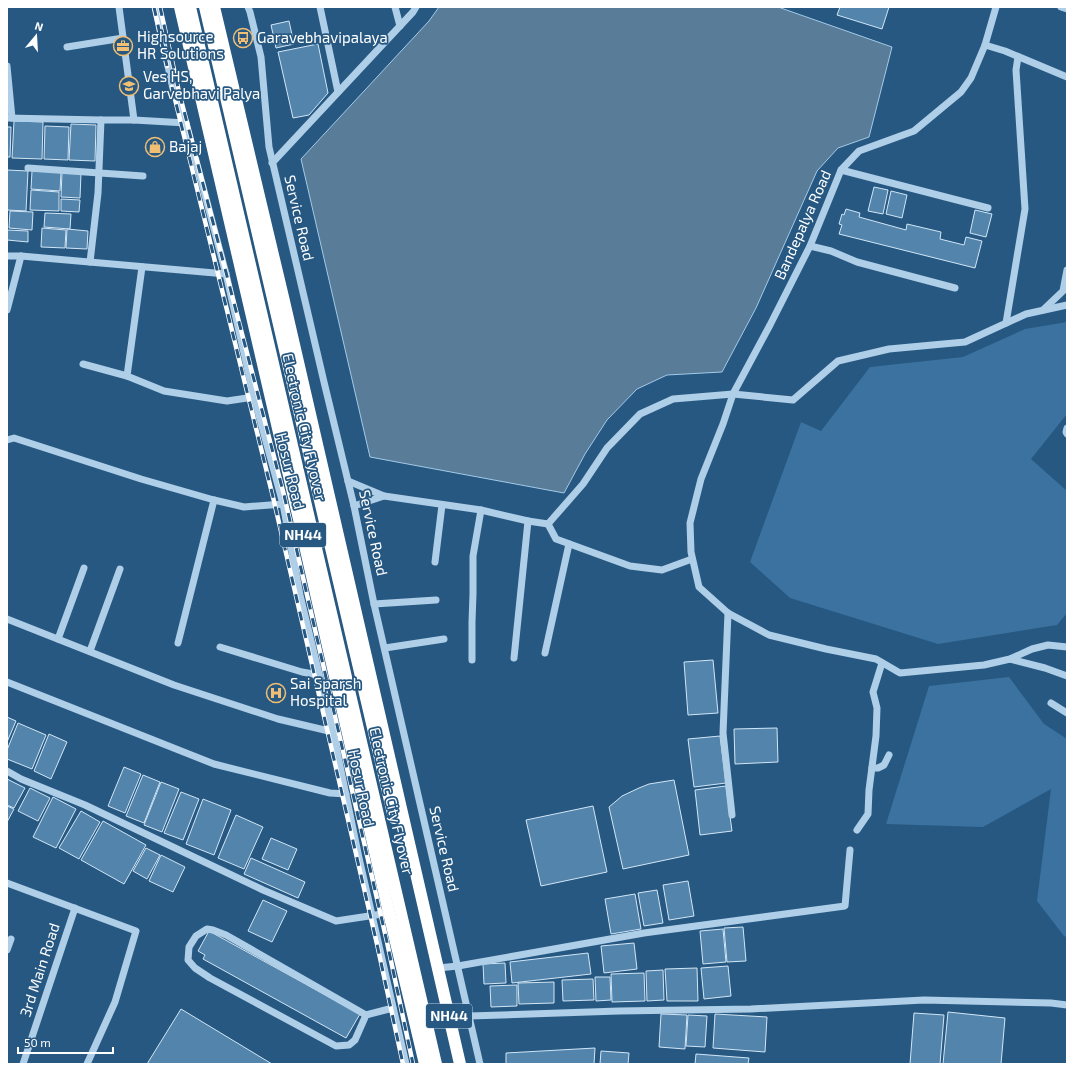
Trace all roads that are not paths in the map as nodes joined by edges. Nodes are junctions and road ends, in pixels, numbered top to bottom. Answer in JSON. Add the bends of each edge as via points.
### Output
{"nodes":[{"id":1,"x":119,"y":7,"type":"edge"},
{"id":2,"x":155,"y":7,"type":"edge"},
{"id":3,"x":180,"y":7,"type":"edge"},
{"id":4,"x":190,"y":7,"type":"edge"},
{"id":5,"x":205,"y":7,"type":"edge"},
{"id":6,"x":214,"y":7,"type":"edge"},
{"id":7,"x":248,"y":7,"type":"edge"},
{"id":8,"x":320,"y":7,"type":"edge"},
{"id":9,"x":395,"y":7,"type":"edge"},
{"id":10,"x":416,"y":7,"type":"edge"},
{"id":11,"x":996,"y":7,"type":"edge"},
{"id":12,"x":1061,"y":7,"type":"edge"},
{"id":13,"x":1067,"y":9,"type":"edge"},
{"id":14,"x":400,"y":26,"type":"junction"},
{"id":15,"x":123,"y":38,"type":"junction"},
{"id":16,"x":985,"y":45,"type":"junction"},
{"id":17,"x":67,"y":47,"type":"dead end"},
{"id":18,"x":1018,"y":57,"type":"junction"},
{"id":19,"x":7,"y":66,"type":"edge"},
{"id":20,"x":1067,"y":77,"type":"edge"},
{"id":21,"x":338,"y":92,"type":"junction"},
{"id":22,"x":10,"y":118,"type":"edge"},
{"id":23,"x":101,"y":120,"type":"junction"},
{"id":24,"x":134,"y":120,"type":"junction"},
{"id":25,"x":186,"y":123,"type":"junction"},
{"id":26,"x":272,"y":163,"type":"junction"},
{"id":27,"x":28,"y":168,"type":"dead end"},
{"id":28,"x":841,"y":170,"type":"junction"},
{"id":29,"x":99,"y":173,"type":"junction"},
{"id":30,"x":143,"y":176,"type":"dead end"},
{"id":31,"x":988,"y":208,"type":"dead end"},
{"id":32,"x":810,"y":246,"type":"junction"},
{"id":33,"x":7,"y":256,"type":"edge"},
{"id":34,"x":22,"y":256,"type":"junction"},
{"id":35,"x":90,"y":262,"type":"junction"},
{"id":36,"x":142,"y":267,"type":"junction"},
{"id":37,"x":1067,"y":270,"type":"edge"},
{"id":38,"x":226,"y":274,"type":"junction"},
{"id":39,"x":955,"y":288,"type":"dead end"},
{"id":40,"x":1067,"y":305,"type":"edge"},
{"id":41,"x":7,"y":310,"type":"edge"},
{"id":42,"x":1043,"y":310,"type":"junction"},
{"id":43,"x":1006,"y":323,"type":"junction"},
{"id":44,"x":83,"y":364,"type":"dead end"},
{"id":45,"x":127,"y":376,"type":"junction"},
{"id":46,"x":733,"y":394,"type":"junction"},
{"id":47,"x":254,"y":396,"type":"junction"},
{"id":48,"x":1067,"y":428,"type":"edge"},
{"id":49,"x":1067,"y":434,"type":"edge"},
{"id":50,"x":7,"y":440,"type":"edge"},
{"id":51,"x":348,"y":481,"type":"junction"},
{"id":52,"x":326,"y":486,"type":"junction"},
{"id":53,"x":293,"y":493,"type":"junction"},
{"id":54,"x":384,"y":496,"type":"junction"},
{"id":55,"x":214,"y":500,"type":"junction"},
{"id":56,"x":283,"y":504,"type":"junction"},
{"id":57,"x":442,"y":505,"type":"junction"},
{"id":58,"x":354,"y":506,"type":"junction"},
{"id":59,"x":481,"y":510,"type":"junction"},
{"id":60,"x":528,"y":521,"type":"junction"},
{"id":61,"x":548,"y":524,"type":"junction"},
{"id":62,"x":569,"y":544,"type":"junction"},
{"id":63,"x":692,"y":559,"type":"junction"},
{"id":64,"x":435,"y":562,"type":"dead end"},
{"id":65,"x":84,"y":568,"type":"dead end"},
{"id":66,"x":120,"y":569,"type":"dead end"},
{"id":67,"x":436,"y":600,"type":"dead end"},
{"id":68,"x":374,"y":604,"type":"junction"},
{"id":69,"x":728,"y":613,"type":"junction"},
{"id":70,"x":7,"y":619,"type":"edge"},
{"id":71,"x":58,"y":638,"type":"junction"},
{"id":72,"x":444,"y":639,"type":"dead end"},
{"id":73,"x":178,"y":643,"type":"dead end"},
{"id":74,"x":220,"y":647,"type":"dead end"},
{"id":75,"x":1067,"y":647,"type":"edge"},
{"id":76,"x":385,"y":648,"type":"junction"},
{"id":77,"x":90,"y":651,"type":"junction"},
{"id":78,"x":544,"y":653,"type":"dead end"},
{"id":79,"x":514,"y":658,"type":"dead end"},
{"id":80,"x":1010,"y":659,"type":"junction"},
{"id":81,"x":472,"y":660,"type":"dead end"},
{"id":82,"x":882,"y":663,"type":"junction"},
{"id":83,"x":319,"y":675,"type":"junction"},
{"id":84,"x":1067,"y":676,"type":"edge"},
{"id":85,"x":7,"y":682,"type":"edge"},
{"id":86,"x":1050,"y":703,"type":"dead end"},
{"id":87,"x":1067,"y":713,"type":"edge"},
{"id":88,"x":333,"y":732,"type":"junction"},
{"id":89,"x":888,"y":755,"type":"dead end"},
{"id":90,"x":872,"y":768,"type":"junction"},
{"id":91,"x":7,"y":771,"type":"edge"},
{"id":92,"x":346,"y":794,"type":"junction"},
{"id":93,"x":732,"y":815,"type":"dead end"},
{"id":94,"x":857,"y":830,"type":"dead end"},
{"id":95,"x":850,"y":850,"type":"dead end"},
{"id":96,"x":7,"y":883,"type":"edge"},
{"id":97,"x":74,"y":908,"type":"junction"},
{"id":98,"x":390,"y":913,"type":"junction"},
{"id":99,"x":372,"y":916,"type":"junction"},
{"id":100,"x":11,"y":939,"type":"dead end"},
{"id":101,"x":7,"y":950,"type":"edge"},
{"id":102,"x":458,"y":966,"type":"junction"},
{"id":103,"x":438,"y":968,"type":"junction"},
{"id":104,"x":1067,"y":1005,"type":"edge"},
{"id":105,"x":393,"y":1008,"type":"junction"},
{"id":106,"x":366,"y":1015,"type":"junction"},
{"id":107,"x":469,"y":1016,"type":"junction"},
{"id":108,"x":23,"y":1064,"type":"edge"},
{"id":109,"x":87,"y":1064,"type":"edge"},
{"id":110,"x":406,"y":1064,"type":"edge"},
{"id":111,"x":425,"y":1064,"type":"edge"},
{"id":112,"x":436,"y":1064,"type":"edge"},
{"id":113,"x":452,"y":1064,"type":"edge"},
{"id":114,"x":460,"y":1064,"type":"edge"},
{"id":115,"x":480,"y":1064,"type":"edge"}],
"edges":[{"from":1,"to":15,"type":"street"},
{"from":2,"to":25,"type":"street","name":"Hosur Road","via":[[173,89]]},
{"from":3,"to":53,"type":"highway","name":"Hosur Road","number":"NH44"},
{"from":4,"to":112,"type":"highway","name":"Electronic City Flyover","bridge":true},
{"from":5,"to":113,"type":"highway","name":"Electronic City Flyover","bridge":true},
{"from":6,"to":52,"type":"highway","name":"Hosur Road","number":"NH44"},
{"from":7,"to":26,"type":"street","name":"Service Road","via":[[260,57]]},
{"from":8,"to":21,"type":"street"},
{"from":9,"to":14,"type":"street"},
{"from":10,"to":14,"type":"street"},
{"from":11,"to":16,"type":"street","name":"Bandepalya Road"},
{"from":12,"to":13,"type":"street"},
{"from":14,"to":21,"type":"street"},
{"from":15,"to":17,"type":"street"},
{"from":15,"to":24,"type":"street"},
{"from":16,"to":18,"type":"street"},
{"from":16,"to":28,"type":"street","name":"Bandepalya Road","via":[[971,78],[961,92],[914,131],[859,151]]},
{"from":18,"to":20,"type":"street"},
{"from":18,"to":43,"type":"street","via":[[1016,70],[1025,209]]},
{"from":19,"to":22,"type":"street"},
{"from":21,"to":26,"type":"street"},
{"from":22,"to":23,"type":"street"},
{"from":23,"to":24,"type":"street"},
{"from":23,"to":29,"type":"street"},
{"from":24,"to":25,"type":"street"},
{"from":25,"to":38,"type":"street","name":"Hosur Road"},
{"from":26,"to":51,"type":"street","name":"Service Road"},
{"from":27,"to":29,"type":"street"},
{"from":28,"to":31,"type":"street"},
{"from":28,"to":32,"type":"street","name":"Bandepalya Road"},
{"from":29,"to":30,"type":"street"},
{"from":29,"to":35,"type":"street"},
{"from":32,"to":39,"type":"street","via":[[831,251],[857,262]]},
{"from":32,"to":46,"type":"street","name":"Bandepalya Road"},
{"from":33,"to":34,"type":"street"},
{"from":34,"to":35,"type":"street"},
{"from":34,"to":41,"type":"street"},
{"from":35,"to":36,"type":"street"},
{"from":36,"to":38,"type":"street"},
{"from":36,"to":45,"type":"street"},
{"from":37,"to":42,"type":"street","via":[[1063,291]]},
{"from":38,"to":47,"type":"street","name":"Hosur Road"},
{"from":40,"to":42,"type":"street"},
{"from":42,"to":43,"type":"street"},
{"from":43,"to":46,"type":"street","via":[[965,342],[889,349],[838,361],[793,400]]},
{"from":44,"to":45,"type":"street"},
{"from":45,"to":47,"type":"street","via":[[164,390],[227,401]]},
{"from":46,"to":61,"type":"street","via":[[673,399],[640,414],[607,448],[584,484]]},
{"from":46,"to":63,"type":"street","name":"Bandepalya Road","via":[[701,479],[690,523]]},
{"from":47,"to":56,"type":"street","name":"Hosur Road"},
{"from":48,"to":49,"type":"street"},
{"from":50,"to":55,"type":"street","via":[[14,438]]},
{"from":51,"to":54,"type":"street"},
{"from":51,"to":58,"type":"street","name":"Service Road"},
{"from":52,"to":53,"type":"highway"},
{"from":52,"to":103,"type":"highway","name":"Hosur Road","number":"NH44"},
{"from":53,"to":98,"type":"highway","name":"Hosur Road","number":"NH44"},
{"from":54,"to":57,"type":"street"},
{"from":54,"to":58,"type":"street"},
{"from":55,"to":56,"type":"street","via":[[244,507]]},
{"from":55,"to":73,"type":"street"},
{"from":56,"to":83,"type":"street","name":"Hosur Road","via":[[300,595]]},
{"from":57,"to":59,"type":"street"},
{"from":57,"to":64,"type":"street"},
{"from":58,"to":68,"type":"street","name":"Service Road"},
{"from":59,"to":60,"type":"street"},
{"from":59,"to":81,"type":"street","via":[[473,556]]},
{"from":60,"to":61,"type":"street"},
{"from":60,"to":79,"type":"street"},
{"from":61,"to":62,"type":"street","via":[[556,539]]},
{"from":62,"to":63,"type":"street","via":[[630,566],[662,570]]},
{"from":62,"to":78,"type":"street"},
{"from":63,"to":69,"type":"street","name":"Bandepalya Road","via":[[699,587]]},
{"from":65,"to":71,"type":"street"},
{"from":66,"to":77,"type":"street"},
{"from":67,"to":68,"type":"street"},
{"from":68,"to":76,"type":"street","name":"Service Road"},
{"from":69,"to":82,"type":"street","name":"Bandepalya Road","via":[[769,635],[876,659]]},
{"from":69,"to":93,"type":"street","via":[[723,733]]},
{"from":70,"to":71,"type":"street"},
{"from":71,"to":77,"type":"street"},
{"from":72,"to":76,"type":"street"},
{"from":74,"to":83,"type":"street"},
{"from":75,"to":80,"type":"street","name":"Bandepalya Road","via":[[1048,645]]},
{"from":76,"to":102,"type":"street","name":"Service Road"},
{"from":77,"to":88,"type":"street","via":[[182,687],[278,719]]},
{"from":80,"to":82,"type":"street","name":"Bandepalya Road","via":[[984,665],[900,674]]},
{"from":80,"to":84,"type":"street"},
{"from":82,"to":90,"type":"street","via":[[873,692],[877,708]]},
{"from":83,"to":88,"type":"street","name":"Hosur Road"},
{"from":85,"to":92,"type":"street","via":[[214,764],[330,793]]},
{"from":86,"to":87,"type":"street"},
{"from":88,"to":92,"type":"street","name":"Hosur Road"},
{"from":89,"to":90,"type":"street","via":[[884,765]]},
{"from":90,"to":94,"type":"street","via":[[868,814]]},
{"from":91,"to":99,"type":"street","via":[[263,890],[336,921]]},
{"from":92,"to":99,"type":"street","name":"Hosur Road"},
{"from":95,"to":102,"type":"street","via":[[845,906],[644,933]]},
{"from":96,"to":97,"type":"street"},
{"from":97,"to":108,"type":"street","name":"3rd Main Road"},
{"from":97,"to":109,"type":"street","via":[[136,931],[115,1002]]},
{"from":98,"to":99,"type":"street"},
{"from":98,"to":111,"type":"highway","name":"Hosur Road","number":"NH44"},
{"from":99,"to":105,"type":"street","name":"Hosur Road"},
{"from":100,"to":101,"type":"street"},
{"from":102,"to":103,"type":"street"},
{"from":102,"to":107,"type":"street","name":"Service Road"},
{"from":103,"to":114,"type":"highway","name":"Hosur Road","number":"NH44"},
{"from":104,"to":107,"type":"street","via":[[924,1000],[752,1009]]},
{"from":105,"to":106,"type":"street"},
{"from":105,"to":110,"type":"street","name":"Hosur Road"},
{"from":106,"to":106,"type":"street","via":[[213,930],[206,929],[196,936],[189,947],[188,960],[195,968],[336,1046],[349,1045],[355,1040]]},
{"from":107,"to":115,"type":"street","name":"Service Road"}]}
